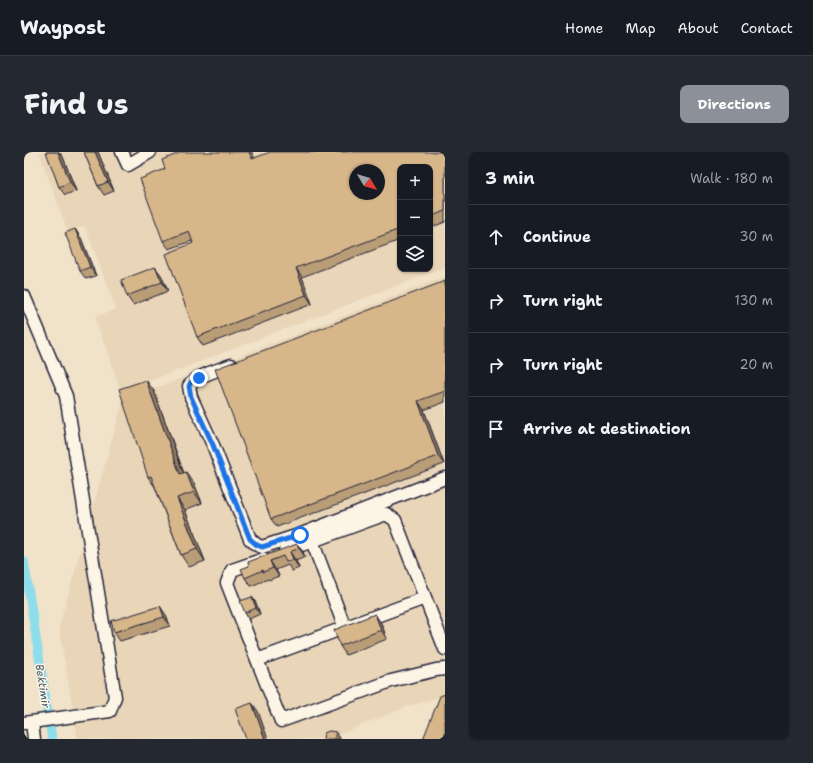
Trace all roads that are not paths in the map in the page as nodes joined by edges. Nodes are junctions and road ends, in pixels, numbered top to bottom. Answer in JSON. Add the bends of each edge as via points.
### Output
{"nodes":[{"id":1,"x":122,"y":152,"type":"edge"},
{"id":2,"x":150,"y":152,"type":"edge"},
{"id":3,"x":24,"y":296,"type":"edge"},
{"id":4,"x":244,"y":361,"type":"edge"},
{"id":5,"x":445,"y":478,"type":"edge"},
{"id":6,"x":312,"y":541,"type":"junction"},
{"id":7,"x":425,"y":598,"type":"junction"},
{"id":8,"x":345,"y":628,"type":"junction"},
{"id":9,"x":445,"y":649,"type":"edge"},
{"id":10,"x":257,"y":660,"type":"junction"},
{"id":11,"x":445,"y":669,"type":"edge"},
{"id":12,"x":31,"y":722,"type":"edge"},
{"id":13,"x":34,"y":739,"type":"edge"}],
"edges":[{"from":1,"to":2,"type":"lane","via":[[128,165]]},
{"from":3,"to":12,"type":"lane","via":[[66,396],[114,697],[110,711]]},
{"from":4,"to":5,"type":"lane","via":[[199,378],[189,386],[191,397],[250,539],[257,545],[262,547],[300,535]]},
{"from":6,"to":7,"type":"lane","via":[[386,514],[395,520]]},
{"from":6,"to":8,"type":"lane"},
{"from":6,"to":10,"type":"lane","via":[[232,570],[227,583]]},
{"from":7,"to":8,"type":"lane"},
{"from":7,"to":9,"type":"lane"},
{"from":8,"to":10,"type":"lane"},
{"from":10,"to":11,"type":"lane","via":[[280,721],[391,681]]},
{"from":12,"to":13,"type":"lane"}]}
